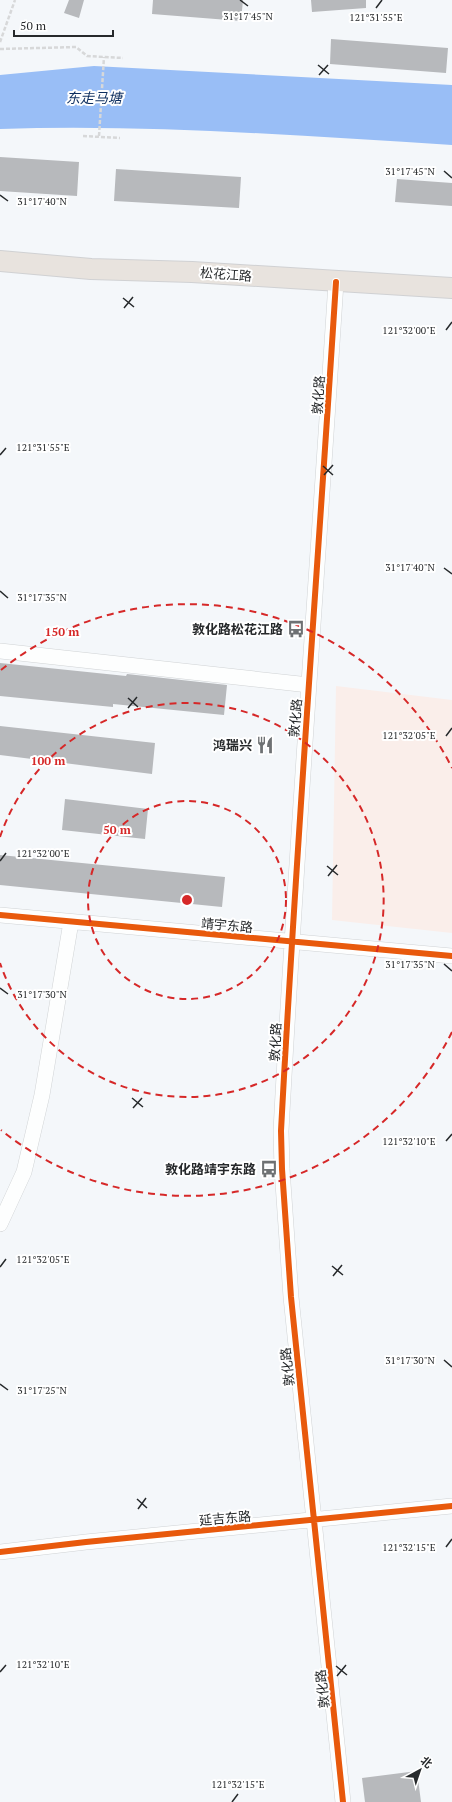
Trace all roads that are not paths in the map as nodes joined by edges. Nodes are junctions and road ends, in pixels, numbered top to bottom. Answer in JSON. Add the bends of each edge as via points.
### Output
{"nodes":[{"id":1,"x":0,"y":261,"type":"edge"},
{"id":2,"x":336,"y":282,"type":"junction"},
{"id":3,"x":452,"y":288,"type":"edge"},
{"id":4,"x":0,"y":651,"type":"edge"},
{"id":5,"x":309,"y":684,"type":"junction"},
{"id":6,"x":0,"y":915,"type":"edge"},
{"id":7,"x":71,"y":922,"type":"junction"},
{"id":8,"x":291,"y":941,"type":"junction"},
{"id":9,"x":452,"y":956,"type":"edge"},
{"id":10,"x":0,"y":1224,"type":"edge"},
{"id":11,"x":452,"y":1506,"type":"edge"},
{"id":12,"x":314,"y":1520,"type":"junction"},
{"id":13,"x":0,"y":1552,"type":"edge"},
{"id":14,"x":343,"y":1802,"type":"edge"}],
"edges":[{"from":1,"to":2,"type":"main road","name":"松花江路","via":[[91,269],[192,272]]},
{"from":2,"to":3,"type":"main road","name":"松花江路"},
{"from":2,"to":5,"type":"street","name":"敦化路"},
{"from":4,"to":5,"type":"street"},
{"from":5,"to":8,"type":"street","name":"敦化路"},
{"from":6,"to":7,"type":"street","name":"靖宇东路"},
{"from":7,"to":8,"type":"street","name":"靖宇东路"},
{"from":7,"to":10,"type":"street","via":[[42,1095],[24,1172]]},
{"from":8,"to":9,"type":"street","name":"靖宇东路"},
{"from":8,"to":12,"type":"street","name":"敦化路","via":[[281,1131],[282,1170],[290,1297]]},
{"from":11,"to":12,"type":"street","name":"延吉东路"},
{"from":12,"to":13,"type":"street","name":"延吉东路"},
{"from":12,"to":14,"type":"street","name":"敦化路"}]}
